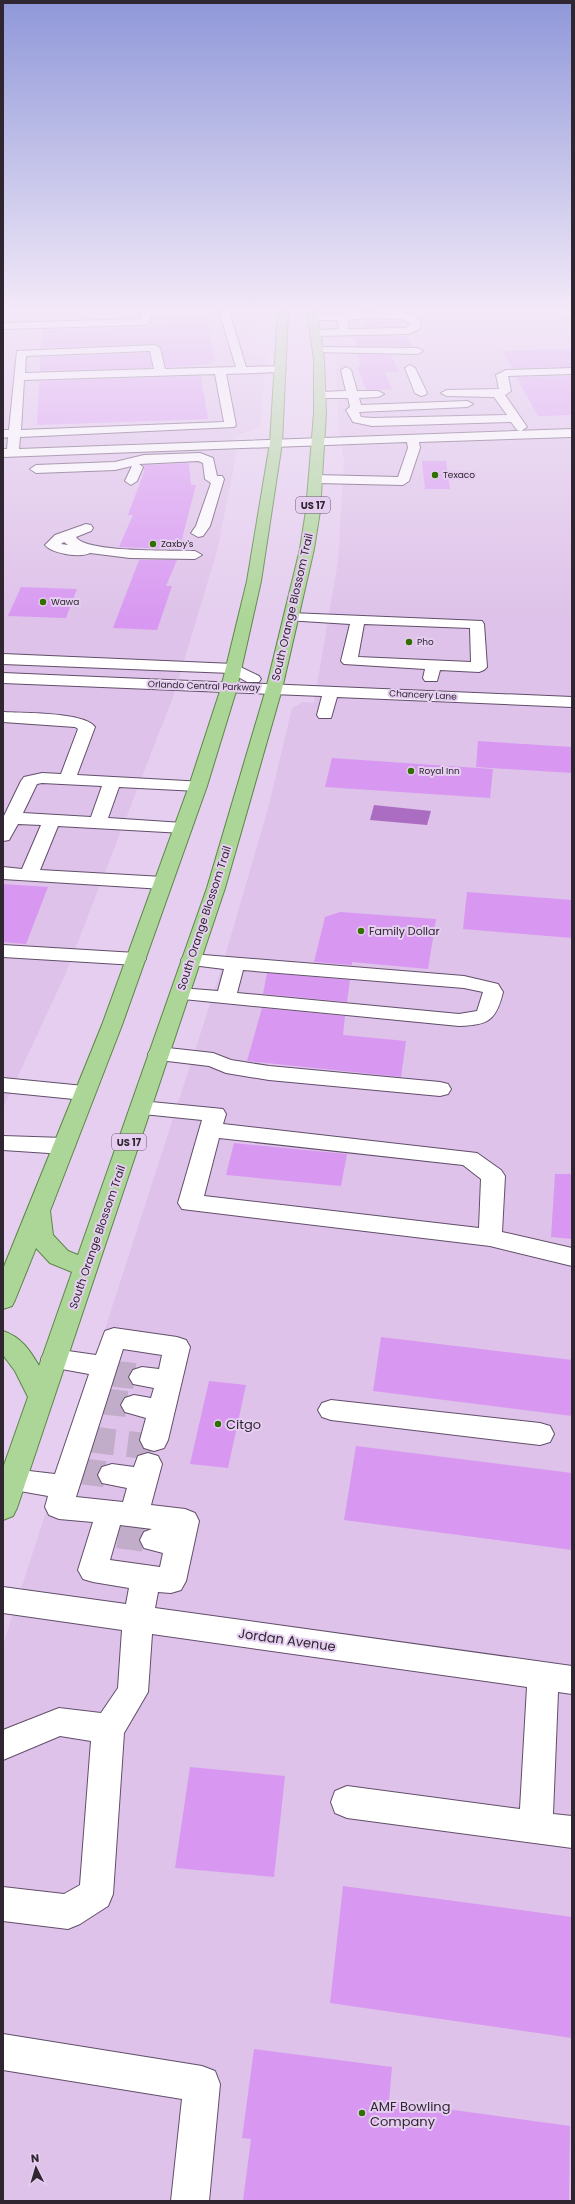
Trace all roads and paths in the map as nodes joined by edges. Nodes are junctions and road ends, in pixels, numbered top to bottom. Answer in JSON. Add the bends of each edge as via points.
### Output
{"nodes":[{"id":1,"x":16,"y":414,"type":"edge"},
{"id":2,"x":228,"y":414,"type":"edge"},
{"id":3,"x":278,"y":414,"type":"edge"},
{"id":4,"x":319,"y":414,"type":"edge"},
{"id":5,"x":353,"y":414,"type":"edge"},
{"id":6,"x":512,"y":414,"type":"edge"},
{"id":7,"x":515,"y":418,"type":"junction"},
{"id":8,"x":15,"y":433,"type":"junction"},
{"id":9,"x":572,"y":433,"type":"edge"},
{"id":10,"x":3,"y":434,"type":"edge"},
{"id":11,"x":526,"y":435,"type":"junction"},
{"id":12,"x":413,"y":439,"type":"junction"},
{"id":13,"x":318,"y":442,"type":"junction"},
{"id":14,"x":276,"y":443,"type":"junction"},
{"id":15,"x":8,"y":452,"type":"edge"},
{"id":16,"x":137,"y":463,"type":"junction"},
{"id":17,"x":36,"y":469,"type":"dead end"},
{"id":18,"x":316,"y":479,"type":"junction"},
{"id":19,"x":131,"y":481,"type":"dead end"},
{"id":20,"x":86,"y":528,"type":"dead end"},
{"id":21,"x":198,"y":533,"type":"dead end"},
{"id":22,"x":195,"y":555,"type":"dead end"},
{"id":23,"x":291,"y":617,"type":"junction"},
{"id":24,"x":357,"y":624,"type":"junction"},
{"id":25,"x":3,"y":659,"type":"edge"},
{"id":26,"x":432,"y":665,"type":"junction"},
{"id":27,"x":234,"y":669,"type":"junction"},
{"id":28,"x":3,"y":678,"type":"edge"},
{"id":29,"x":229,"y":688,"type":"junction"},
{"id":30,"x":274,"y":689,"type":"junction"},
{"id":31,"x":331,"y":691,"type":"junction"},
{"id":32,"x":429,"y":695,"type":"junction"},
{"id":33,"x":572,"y":702,"type":"edge"},
{"id":34,"x":325,"y":715,"type":"dead end"},
{"id":35,"x":3,"y":718,"type":"edge"},
{"id":36,"x":67,"y":779,"type":"junction"},
{"id":37,"x":112,"y":782,"type":"junction"},
{"id":38,"x":198,"y":786,"type":"junction"},
{"id":39,"x":12,"y":818,"type":"junction"},
{"id":40,"x":52,"y":820,"type":"junction"},
{"id":41,"x":98,"y":823,"type":"junction"},
{"id":42,"x":183,"y":828,"type":"junction"},
{"id":43,"x":3,"y":836,"type":"edge"},
{"id":44,"x":3,"y":873,"type":"edge"},
{"id":45,"x":29,"y":875,"type":"junction"},
{"id":46,"x":164,"y":883,"type":"junction"},
{"id":47,"x":3,"y":951,"type":"edge"},
{"id":48,"x":136,"y":958,"type":"junction"},
{"id":49,"x":191,"y":960,"type":"junction"},
{"id":50,"x":235,"y":964,"type":"junction"},
{"id":51,"x":180,"y":994,"type":"junction"},
{"id":52,"x":226,"y":998,"type":"junction"},
{"id":53,"x":159,"y":1054,"type":"junction"},
{"id":54,"x":3,"y":1085,"type":"edge"},
{"id":55,"x":440,"y":1089,"type":"dead end"},
{"id":56,"x":84,"y":1093,"type":"junction"},
{"id":57,"x":141,"y":1108,"type":"junction"},
{"id":58,"x":210,"y":1130,"type":"junction"},
{"id":59,"x":3,"y":1143,"type":"edge"},
{"id":60,"x":64,"y":1146,"type":"junction"},
{"id":61,"x":39,"y":1208,"type":"junction"},
{"id":62,"x":490,"y":1238,"type":"junction"},
{"id":63,"x":572,"y":1257,"type":"edge"},
{"id":64,"x":86,"y":1268,"type":"junction"},
{"id":65,"x":3,"y":1300,"type":"edge"},
{"id":66,"x":3,"y":1341,"type":"edge"},
{"id":67,"x":54,"y":1359,"type":"junction"},
{"id":68,"x":106,"y":1370,"type":"junction"},
{"id":69,"x":142,"y":1377,"type":"tunnel mouth"},
{"id":70,"x":169,"y":1380,"type":"junction"},
{"id":71,"x":41,"y":1396,"type":"junction"},
{"id":72,"x":134,"y":1406,"type":"tunnel mouth"},
{"id":73,"x":162,"y":1410,"type":"junction"},
{"id":74,"x":331,"y":1410,"type":"dead end"},
{"id":75,"x":540,"y":1434,"type":"dead end"},
{"id":76,"x":149,"y":1461,"type":"junction"},
{"id":77,"x":112,"y":1475,"type":"tunnel mouth"},
{"id":78,"x":71,"y":1476,"type":"junction"},
{"id":79,"x":12,"y":1480,"type":"junction"},
{"id":80,"x":3,"y":1508,"type":"edge"},
{"id":81,"x":117,"y":1524,"type":"junction"},
{"id":82,"x":146,"y":1577,"type":"junction"},
{"id":83,"x":3,"y":1600,"type":"edge"},
{"id":84,"x":138,"y":1619,"type":"junction"},
{"id":85,"x":558,"y":1678,"type":"edge"},
{"id":86,"x":108,"y":1729,"type":"junction"},
{"id":87,"x":3,"y":1745,"type":"edge"},
{"id":88,"x":347,"y":1802,"type":"dead end"},
{"id":89,"x":536,"y":1827,"type":"junction"},
{"id":90,"x":572,"y":1832,"type":"edge"},
{"id":91,"x":3,"y":1904,"type":"edge"},
{"id":92,"x":3,"y":2052,"type":"edge"},
{"id":93,"x":190,"y":2201,"type":"edge"}],
"edges":[{"from":1,"to":8,"type":"street"},
{"from":2,"to":8,"type":"street","via":[[230,425]]},
{"from":3,"to":14,"type":"main road"},
{"from":4,"to":13,"type":"main road","name":"South Orange Blossom Trail","number":"US 17"},
{"from":5,"to":7,"type":"street","via":[[363,422]]},
{"from":6,"to":7,"type":"street"},
{"from":7,"to":11,"type":"street"},
{"from":8,"to":10,"type":"street"},
{"from":8,"to":15,"type":"street"},
{"from":9,"to":11,"type":"street"},
{"from":11,"to":12,"type":"street"},
{"from":12,"to":13,"type":"street"},
{"from":12,"to":18,"type":"street","via":[[414,448],[403,481]]},
{"from":13,"to":14,"type":"street"},
{"from":13,"to":18,"type":"main road","name":"South Orange Blossom Trail","number":"US 17"},
{"from":14,"to":15,"type":"street"},
{"from":14,"to":27,"type":"main road","via":[[257,566]]},
{"from":16,"to":17,"type":"street"},
{"from":16,"to":19,"type":"street"},
{"from":16,"to":21,"type":"street","via":[[200,457],[209,461],[214,479],[203,526]]},
{"from":18,"to":23,"type":"main road","name":"South Orange Blossom Trail","number":"US 17","via":[[307,548]]},
{"from":20,"to":22,"type":"street","via":[[70,535],[70,541],[94,551]]},
{"from":23,"to":24,"type":"street"},
{"from":23,"to":30,"type":"main road","name":"South Orange Blossom Trail","number":"US 17"},
{"from":24,"to":26,"type":"street","via":[[349,661]]},
{"from":24,"to":26,"type":"street","via":[[477,628],[479,667]]},
{"from":25,"to":27,"type":"street","name":"Orlando Central Parkway"},
{"from":26,"to":32,"type":"street"},
{"from":27,"to":29,"type":"main road"},
{"from":27,"to":30,"type":"street","name":"Orlando Central Parkway"},
{"from":28,"to":29,"type":"street","name":"Orlando Central Parkway"},
{"from":29,"to":30,"type":"street","name":"Orlando Central Parkway"},
{"from":29,"to":38,"type":"main road"},
{"from":30,"to":31,"type":"street","name":"Chancery Lane"},
{"from":30,"to":49,"type":"main road","name":"South Orange Blossom Trail","number":"US 17","via":[[216,888]]},
{"from":31,"to":32,"type":"street","name":"Chancery Lane"},
{"from":31,"to":34,"type":"street"},
{"from":32,"to":33,"type":"street","name":"Chancery Lane"},
{"from":35,"to":36,"type":"street","via":[[85,724],[87,731]]},
{"from":36,"to":37,"type":"street"},
{"from":36,"to":39,"type":"street","via":[[42,778],[30,781]]},
{"from":37,"to":38,"type":"street"},
{"from":37,"to":41,"type":"street"},
{"from":38,"to":42,"type":"main road"},
{"from":39,"to":40,"type":"street"},
{"from":39,"to":43,"type":"street"},
{"from":40,"to":41,"type":"street"},
{"from":40,"to":45,"type":"street"},
{"from":41,"to":42,"type":"street"},
{"from":42,"to":46,"type":"main road"},
{"from":44,"to":45,"type":"street"},
{"from":45,"to":46,"type":"street"},
{"from":46,"to":48,"type":"main road"},
{"from":47,"to":48,"type":"street"},
{"from":48,"to":56,"type":"main road"},
{"from":49,"to":50,"type":"street"},
{"from":49,"to":51,"type":"main road","name":"South Orange Blossom Trail","number":"US 17"},
{"from":50,"to":52,"type":"street"},
{"from":50,"to":52,"type":"street","via":[[464,982],[491,988],[493,992],[488,1013],[484,1017],[459,1020]]},
{"from":51,"to":52,"type":"street"},
{"from":51,"to":53,"type":"main road","name":"South Orange Blossom Trail","number":"US 17"},
{"from":53,"to":55,"type":"street","via":[[213,1060],[226,1066],[269,1073]]},
{"from":53,"to":57,"type":"main road","name":"South Orange Blossom Trail","number":"US 17"},
{"from":54,"to":56,"type":"street"},
{"from":56,"to":60,"type":"main road"},
{"from":57,"to":58,"type":"street","via":[[215,1114]]},
{"from":57,"to":64,"type":"main road","name":"South Orange Blossom Trail","number":"US 17"},
{"from":58,"to":62,"type":"street","via":[[469,1158],[493,1176]]},
{"from":58,"to":62,"type":"street","via":[[190,1203]]},
{"from":59,"to":60,"type":"street"},
{"from":60,"to":61,"type":"main road"},
{"from":61,"to":64,"type":"main road","via":[[41,1238],[59,1257]]},
{"from":61,"to":65,"type":"main road"},
{"from":62,"to":63,"type":"street"},
{"from":64,"to":67,"type":"main road","name":"South Orange Blossom Trail","number":"US 17"},
{"from":66,"to":71,"type":"main road","via":[[9,1344],[22,1361]]},
{"from":67,"to":68,"type":"street"},
{"from":67,"to":71,"type":"main road","name":"South Orange Blossom Trail","number":"US 17"},
{"from":68,"to":70,"type":"street","via":[[114,1338],[177,1347]]},
{"from":68,"to":78,"type":"street"},
{"from":69,"to":70,"type":"street"},
{"from":70,"to":73,"type":"street"},
{"from":71,"to":79,"type":"main road","name":"South Orange Blossom Trail","number":"US 17"},
{"from":72,"to":73,"type":"street"},
{"from":73,"to":76,"type":"street"},
{"from":74,"to":75,"type":"street"},
{"from":76,"to":77,"type":"street"},
{"from":76,"to":81,"type":"street"},
{"from":78,"to":79,"type":"street"},
{"from":78,"to":81,"type":"street","via":[[59,1507]]},
{"from":79,"to":80,"type":"main road","name":"South Orange Blossom Trail","number":"US 17"},
{"from":81,"to":82,"type":"street","via":[[94,1570]]},
{"from":81,"to":82,"type":"street","via":[[185,1521],[167,1542],[171,1581]]},
{"from":82,"to":84,"type":"street"},
{"from":83,"to":84,"type":"street","name":"Jordan Avenue"},
{"from":84,"to":85,"type":"street","name":"Jordan Avenue"},
{"from":84,"to":86,"type":"street","via":[[133,1692]]},
{"from":85,"to":89,"type":"street"},
{"from":86,"to":87,"type":"street","via":[[59,1722]]},
{"from":86,"to":91,"type":"street","via":[[96,1894],[68,1912]]},
{"from":88,"to":89,"type":"street"},
{"from":89,"to":90,"type":"street"},
{"from":92,"to":93,"type":"street","via":[[202,2084]]}]}
